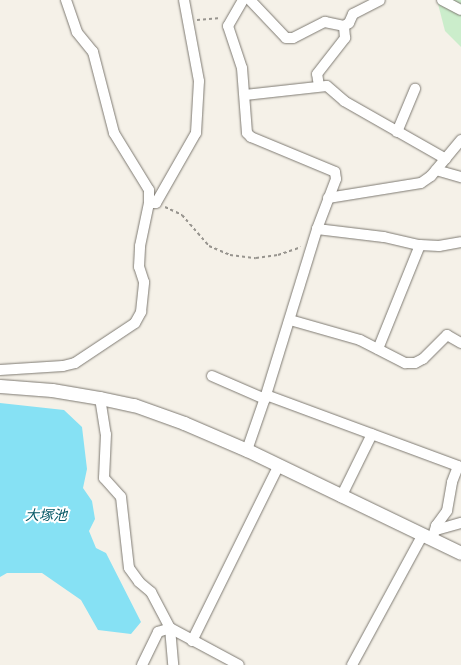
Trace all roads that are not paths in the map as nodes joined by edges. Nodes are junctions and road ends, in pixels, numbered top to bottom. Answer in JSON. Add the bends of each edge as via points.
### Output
{"nodes":[{"id":1,"x":66,"y":0,"type":"edge"},
{"id":2,"x":184,"y":0,"type":"edge"},
{"id":3,"x":243,"y":0,"type":"edge"},
{"id":4,"x":250,"y":0,"type":"edge"},
{"id":5,"x":380,"y":0,"type":"edge"},
{"id":6,"x":442,"y":0,"type":"edge"},
{"id":7,"x":461,"y":10,"type":"edge"},
{"id":8,"x":344,"y":26,"type":"junction"},
{"id":9,"x":319,"y":86,"type":"junction"},
{"id":10,"x":414,"y":89,"type":"dead end"},
{"id":11,"x":245,"y":95,"type":"junction"},
{"id":12,"x":397,"y":132,"type":"junction"},
{"id":13,"x":461,"y":140,"type":"edge"},
{"id":14,"x":446,"y":159,"type":"junction"},
{"id":15,"x":436,"y":170,"type":"junction"},
{"id":16,"x":461,"y":177,"type":"edge"},
{"id":17,"x":328,"y":198,"type":"junction"},
{"id":18,"x":152,"y":203,"type":"junction"},
{"id":19,"x":317,"y":230,"type":"junction"},
{"id":20,"x":461,"y":242,"type":"edge"},
{"id":21,"x":420,"y":245,"type":"junction"},
{"id":22,"x":290,"y":320,"type":"junction"},
{"id":23,"x":461,"y":343,"type":"edge"},
{"id":24,"x":378,"y":349,"type":"junction"},
{"id":25,"x":0,"y":370,"type":"edge"},
{"id":26,"x":212,"y":376,"type":"dead end"},
{"id":27,"x":0,"y":386,"type":"edge"},
{"id":28,"x":265,"y":397,"type":"junction"},
{"id":29,"x":100,"y":398,"type":"junction"},
{"id":30,"x":372,"y":434,"type":"junction"},
{"id":31,"x":247,"y":450,"type":"junction"},
{"id":32,"x":460,"y":464,"type":"edge"},
{"id":33,"x":278,"y":467,"type":"junction"},
{"id":34,"x":341,"y":497,"type":"junction"},
{"id":35,"x":461,"y":523,"type":"edge"},
{"id":36,"x":430,"y":535,"type":"junction"},
{"id":37,"x":461,"y":553,"type":"edge"},
{"id":38,"x":170,"y":628,"type":"junction"},
{"id":39,"x":192,"y":641,"type":"junction"},
{"id":40,"x":142,"y":665,"type":"edge"},
{"id":41,"x":173,"y":665,"type":"edge"},
{"id":42,"x":239,"y":665,"type":"edge"},
{"id":43,"x":352,"y":665,"type":"edge"}],
"edges":[{"from":1,"to":18,"type":"street","via":[[77,32],[93,52],[114,133],[145,179]]},
{"from":2,"to":18,"type":"street","via":[[199,81],[196,133]]},
{"from":3,"to":11,"type":"street","via":[[228,26],[242,68]]},
{"from":4,"to":8,"type":"street","via":[[286,38],[293,38],[325,22]]},
{"from":5,"to":8,"type":"street","via":[[353,14],[349,23]]},
{"from":6,"to":7,"type":"street"},
{"from":8,"to":9,"type":"street","via":[[345,38],[316,74]]},
{"from":9,"to":11,"type":"street"},
{"from":9,"to":12,"type":"street","via":[[327,86],[344,101]]},
{"from":10,"to":12,"type":"street"},
{"from":11,"to":17,"type":"street","via":[[246,133],[335,172],[336,179]]},
{"from":12,"to":14,"type":"street"},
{"from":13,"to":14,"type":"street"},
{"from":14,"to":15,"type":"street"},
{"from":15,"to":16,"type":"street"},
{"from":15,"to":17,"type":"street","via":[[415,185]]},
{"from":17,"to":19,"type":"street"},
{"from":18,"to":25,"type":"street","via":[[140,246],[139,267],[144,282],[141,312],[136,323],[75,363]]},
{"from":19,"to":21,"type":"street","via":[[384,237]]},
{"from":19,"to":22,"type":"street"},
{"from":20,"to":21,"type":"street","via":[[439,246]]},
{"from":21,"to":24,"type":"street"},
{"from":22,"to":24,"type":"street","via":[[360,340]]},
{"from":22,"to":28,"type":"street"},
{"from":23,"to":24,"type":"street","via":[[447,335],[416,363],[398,360]]},
{"from":26,"to":28,"type":"street"},
{"from":27,"to":29,"type":"street","via":[[52,390]]},
{"from":28,"to":30,"type":"street"},
{"from":28,"to":31,"type":"street"},
{"from":29,"to":31,"type":"street","via":[[134,405]]},
{"from":29,"to":38,"type":"street","via":[[106,434],[104,478],[121,497],[130,568],[139,582],[150,592]]},
{"from":30,"to":32,"type":"street"},
{"from":30,"to":34,"type":"street"},
{"from":31,"to":33,"type":"street"},
{"from":32,"to":36,"type":"street","via":[[452,482],[447,511]]},
{"from":33,"to":34,"type":"street"},
{"from":33,"to":39,"type":"street"},
{"from":34,"to":36,"type":"street"},
{"from":35,"to":36,"type":"street"},
{"from":36,"to":37,"type":"street"},
{"from":36,"to":43,"type":"street"},
{"from":38,"to":39,"type":"street"},
{"from":38,"to":40,"type":"street","via":[[158,632]]},
{"from":38,"to":41,"type":"street"},
{"from":39,"to":42,"type":"street"}]}
